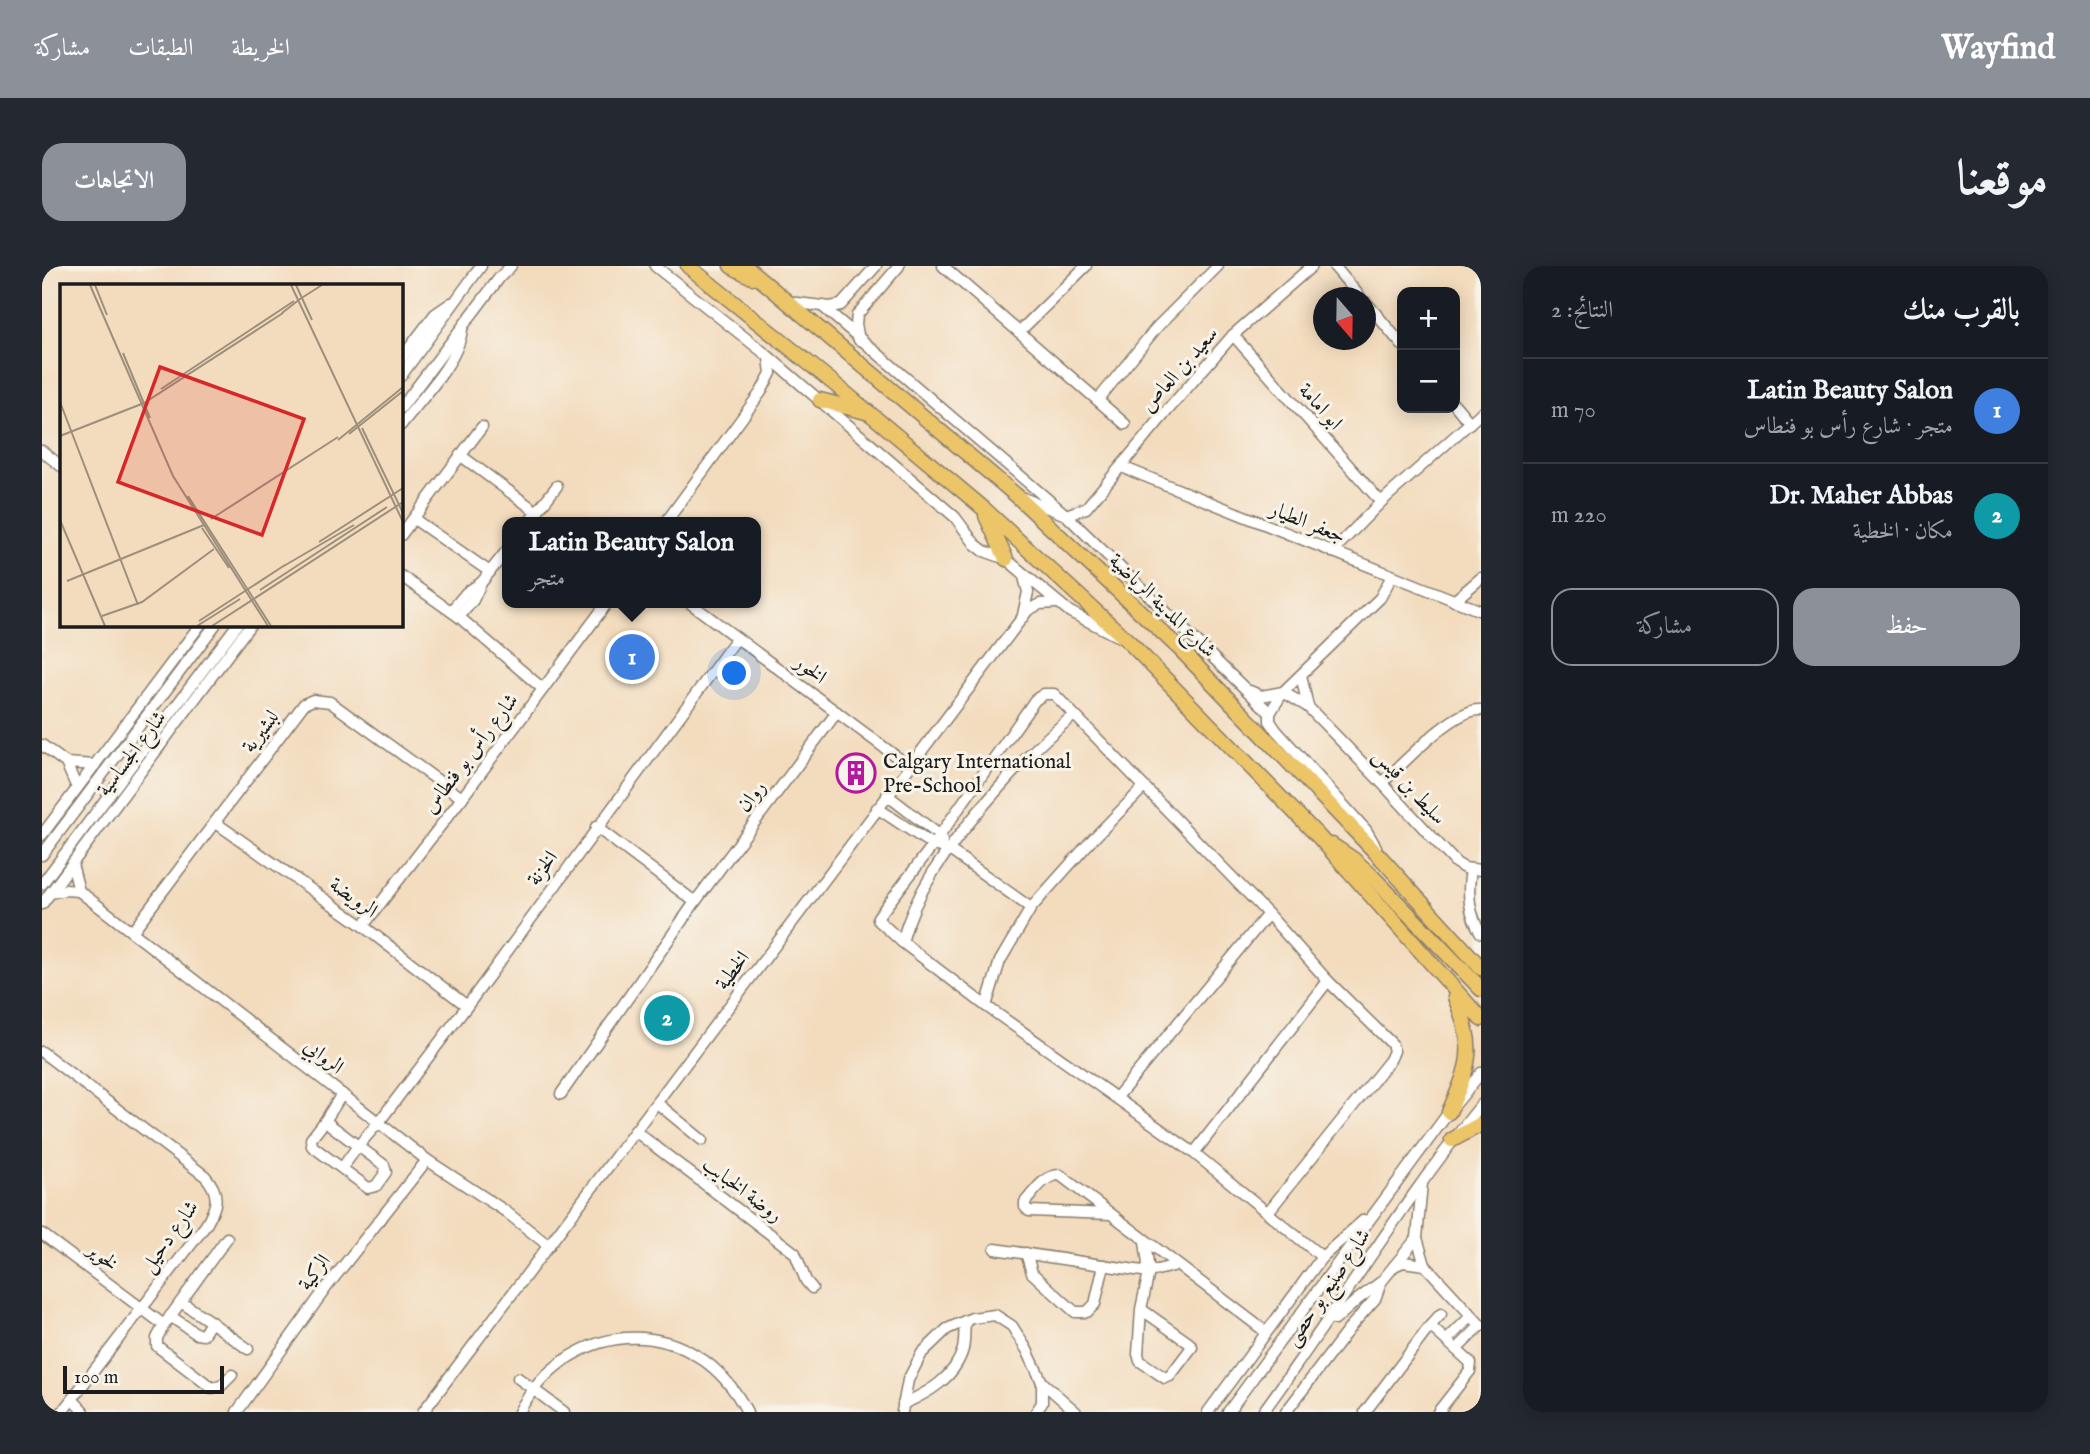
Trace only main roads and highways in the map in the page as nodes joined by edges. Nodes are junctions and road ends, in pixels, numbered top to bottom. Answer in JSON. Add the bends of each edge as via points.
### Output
{"nodes":[{"id":1,"x":688,"y":266,"type":"edge"},
{"id":2,"x":731,"y":266,"type":"edge"},
{"id":3,"x":747,"y":267,"type":"edge"},
{"id":4,"x":769,"y":286,"type":"junction"},
{"id":5,"x":820,"y":400,"type":"road end"},
{"id":6,"x":869,"y":413,"type":"junction"},
{"id":7,"x":983,"y":508,"type":"junction"},
{"id":8,"x":1006,"y":559,"type":"road end"},
{"id":9,"x":1319,"y":837,"type":"junction"},
{"id":10,"x":1480,"y":967,"type":"edge"},
{"id":11,"x":1450,"y":986,"type":"junction"},
{"id":12,"x":1481,"y":989,"type":"edge"},
{"id":13,"x":1481,"y":1020,"type":"edge"},
{"id":14,"x":1449,"y":1112,"type":"road end"},
{"id":15,"x":1481,"y":1124,"type":"edge"},
{"id":16,"x":1452,"y":1140,"type":"road end"}],
"edges":[{"from":1,"to":6,"type":"main road"},
{"from":2,"to":4,"type":"main road"},
{"from":3,"to":4,"type":"main road","name":"شارع المدينة الرياضية"},
{"from":4,"to":10,"type":"main road","name":"شارع المدينة الرياضية","via":[[1017,496],[1181,650]]},
{"from":5,"to":6,"type":"main road"},
{"from":6,"to":7,"type":"main road"},
{"from":7,"to":8,"type":"main road"},
{"from":7,"to":9,"type":"main road","via":[[1129,642]]},
{"from":9,"to":11,"type":"main road"},
{"from":9,"to":12,"type":"main road","via":[[1361,865]]},
{"from":11,"to":13,"type":"main road"},
{"from":11,"to":14,"type":"main road","via":[[1470,1049],[1466,1073]]},
{"from":15,"to":16,"type":"main road"}]}
